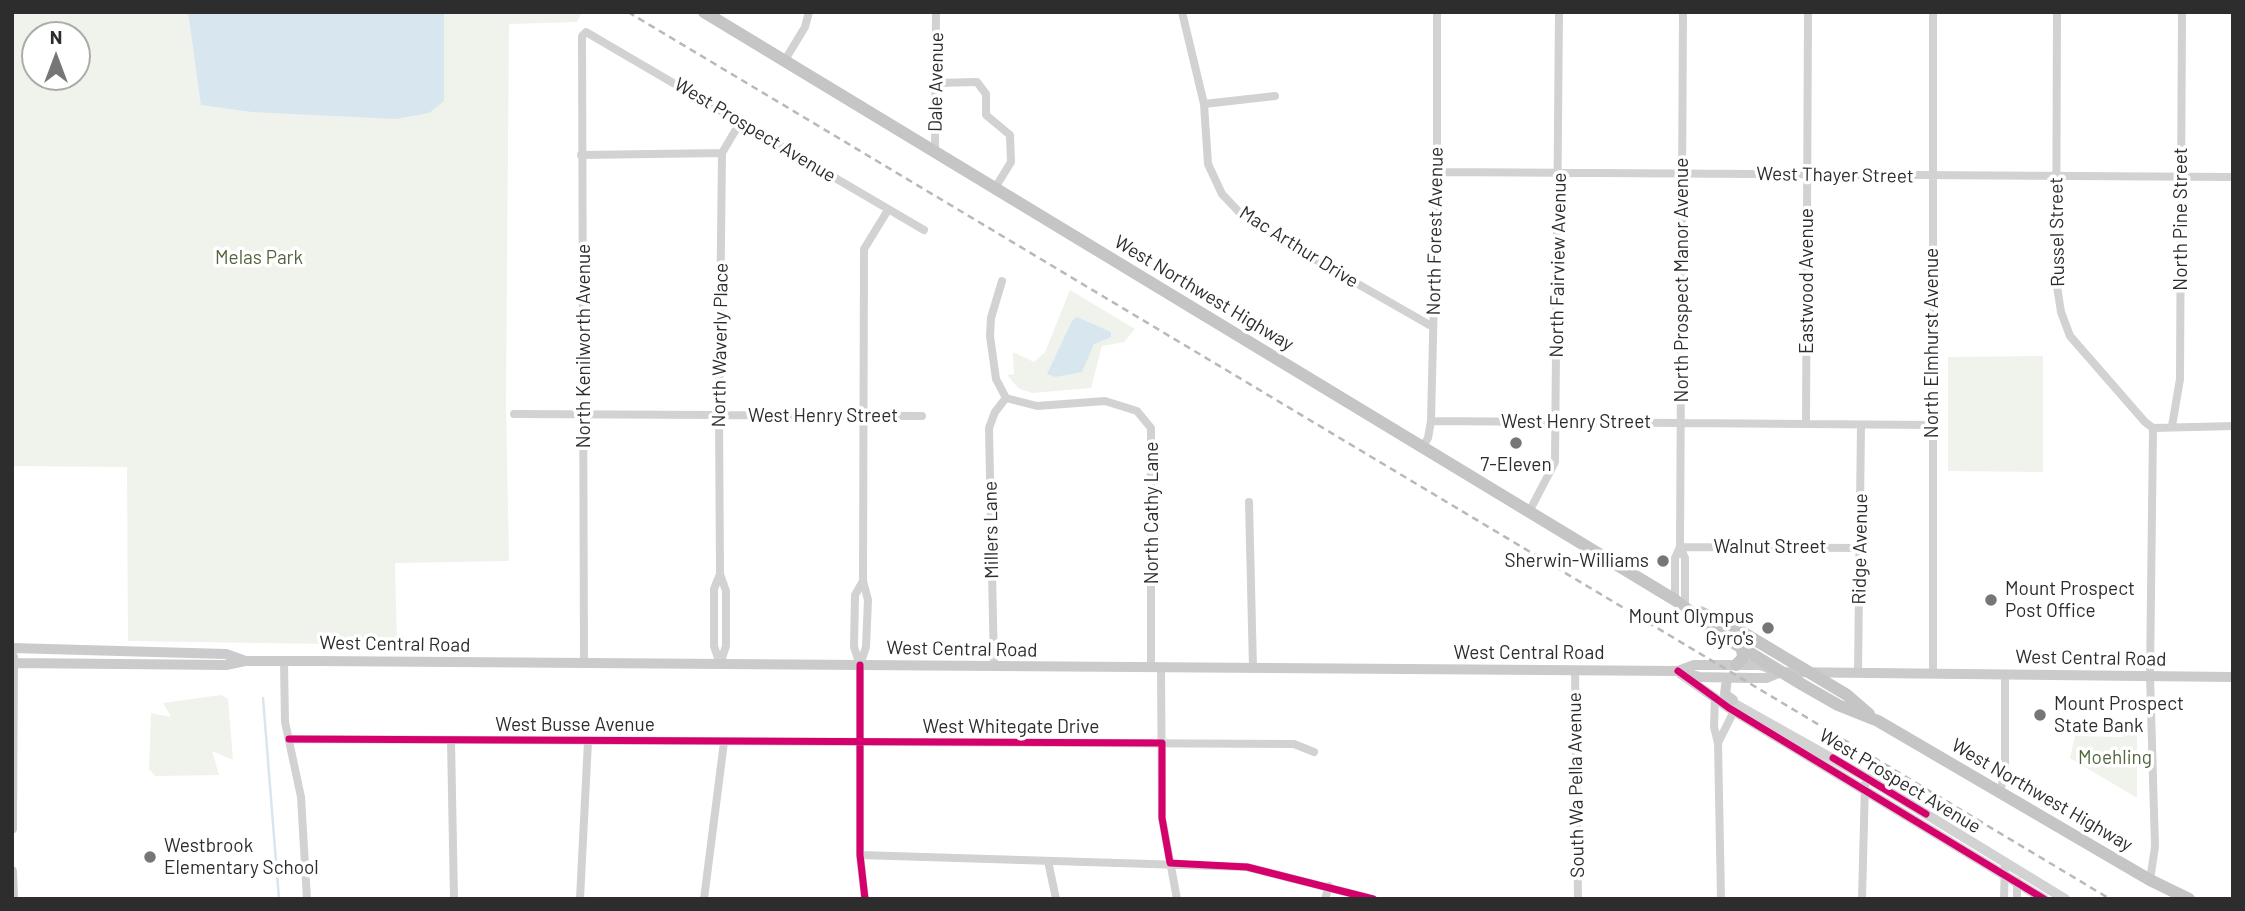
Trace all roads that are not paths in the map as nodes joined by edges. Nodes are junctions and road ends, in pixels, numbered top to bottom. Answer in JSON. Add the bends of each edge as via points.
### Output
{"nodes":[{"id":1,"x":704,"y":12,"type":"edge"},
{"id":2,"x":809,"y":12,"type":"edge"},
{"id":3,"x":936,"y":12,"type":"edge"},
{"id":4,"x":1182,"y":12,"type":"edge"},
{"id":5,"x":1437,"y":12,"type":"edge"},
{"id":6,"x":1559,"y":12,"type":"edge"},
{"id":7,"x":1683,"y":12,"type":"edge"},
{"id":8,"x":1808,"y":12,"type":"edge"},
{"id":9,"x":1933,"y":12,"type":"edge"},
{"id":10,"x":2057,"y":12,"type":"edge"},
{"id":11,"x":2182,"y":12,"type":"edge"},
{"id":12,"x":586,"y":32,"type":"joint"},
{"id":13,"x":785,"y":60,"type":"junction"},
{"id":14,"x":936,"y":83,"type":"junction"},
{"id":15,"x":1275,"y":96,"type":"dead end"},
{"id":16,"x":1204,"y":104,"type":"junction"},
{"id":17,"x":741,"y":121,"type":"junction"},
{"id":18,"x":935,"y":152,"type":"junction"},
{"id":19,"x":722,"y":153,"type":"junction"},
{"id":20,"x":581,"y":155,"type":"junction"},
{"id":21,"x":1437,"y":172,"type":"junction"},
{"id":22,"x":1559,"y":172,"type":"junction"},
{"id":23,"x":1682,"y":173,"type":"junction"},
{"id":24,"x":1808,"y":174,"type":"junction"},
{"id":25,"x":2056,"y":175,"type":"junction"},
{"id":26,"x":1932,"y":176,"type":"junction"},
{"id":27,"x":2182,"y":177,"type":"junction"},
{"id":28,"x":2233,"y":177,"type":"edge"},
{"id":29,"x":995,"y":188,"type":"junction"},
{"id":30,"x":888,"y":210,"type":"junction"},
{"id":31,"x":924,"y":230,"type":"dead end"},
{"id":32,"x":1002,"y":281,"type":"dead end"},
{"id":33,"x":1433,"y":327,"type":"junction"},
{"id":34,"x":1006,"y":398,"type":"junction"},
{"id":35,"x":514,"y":414,"type":"dead end"},
{"id":36,"x":584,"y":414,"type":"junction"},
{"id":37,"x":719,"y":415,"type":"junction"},
{"id":38,"x":863,"y":416,"type":"junction"},
{"id":39,"x":922,"y":416,"type":"dead end"},
{"id":40,"x":1431,"y":421,"type":"junction"},
{"id":41,"x":1556,"y":422,"type":"junction"},
{"id":42,"x":1681,"y":422,"type":"junction"},
{"id":43,"x":1806,"y":423,"type":"junction"},
{"id":44,"x":1861,"y":425,"type":"junction"},
{"id":45,"x":1931,"y":425,"type":"junction"},
{"id":46,"x":2172,"y":426,"type":"junction"},
{"id":47,"x":2233,"y":426,"type":"edge"},
{"id":48,"x":2153,"y":428,"type":"junction"},
{"id":49,"x":1422,"y":448,"type":"junction"},
{"id":50,"x":1249,"y":502,"type":"dead end"},
{"id":51,"x":1529,"y":512,"type":"junction"},
{"id":52,"x":1680,"y":547,"type":"junction"},
{"id":53,"x":1860,"y":548,"type":"junction"},
{"id":54,"x":863,"y":581,"type":"junction"},
{"id":55,"x":1680,"y":603,"type":"junction"},
{"id":56,"x":12,"y":648,"type":"edge"},
{"id":57,"x":1742,"y":648,"type":"junction"},
{"id":58,"x":246,"y":661,"type":"junction"},
{"id":59,"x":284,"y":661,"type":"junction"},
{"id":60,"x":13,"y":663,"type":"edge"},
{"id":61,"x":584,"y":663,"type":"junction"},
{"id":62,"x":720,"y":664,"type":"junction"},
{"id":63,"x":860,"y":665,"type":"junction"},
{"id":64,"x":1736,"y":665,"type":"junction"},
{"id":65,"x":994,"y":667,"type":"junction"},
{"id":66,"x":1156,"y":668,"type":"junction"},
{"id":67,"x":1253,"y":668,"type":"junction"},
{"id":68,"x":1575,"y":671,"type":"junction"},
{"id":69,"x":1678,"y":671,"type":"junction"},
{"id":70,"x":1781,"y":671,"type":"junction"},
{"id":71,"x":1808,"y":672,"type":"junction"},
{"id":72,"x":1858,"y":672,"type":"junction"},
{"id":73,"x":1933,"y":674,"type":"junction"},
{"id":74,"x":2004,"y":674,"type":"junction"},
{"id":75,"x":2150,"y":676,"type":"junction"},
{"id":76,"x":2233,"y":677,"type":"edge"},
{"id":77,"x":1727,"y":678,"type":"junction"},
{"id":78,"x":1716,"y":697,"type":"junction"},
{"id":79,"x":1733,"y":706,"type":"junction"},
{"id":80,"x":1878,"y":721,"type":"junction"},
{"id":81,"x":289,"y":739,"type":"junction"},
{"id":82,"x":451,"y":740,"type":"junction"},
{"id":83,"x":588,"y":741,"type":"junction"},
{"id":84,"x":724,"y":742,"type":"junction"},
{"id":85,"x":861,"y":743,"type":"junction"},
{"id":86,"x":1161,"y":743,"type":"junction"},
{"id":87,"x":1718,"y":743,"type":"junction"},
{"id":88,"x":1314,"y":752,"type":"dead end"},
{"id":89,"x":1867,"y":778,"type":"junction"},
{"id":90,"x":1863,"y":790,"type":"junction"},
{"id":91,"x":1999,"y":792,"type":"junction"},
{"id":92,"x":12,"y":829,"type":"edge"},
{"id":93,"x":860,"y":855,"type":"junction"},
{"id":94,"x":1048,"y":861,"type":"junction"},
{"id":95,"x":2005,"y":862,"type":"junction"},
{"id":96,"x":1170,"y":863,"type":"junction"},
{"id":97,"x":2017,"y":870,"type":"junction"},
{"id":98,"x":12,"y":872,"type":"edge"},
{"id":99,"x":2004,"y":875,"type":"junction"},
{"id":100,"x":2150,"y":880,"type":"junction"},
{"id":101,"x":2017,"y":883,"type":"junction"},
{"id":102,"x":1329,"y":886,"type":"junction"},
{"id":103,"x":13,"y":899,"type":"edge"},
{"id":104,"x":307,"y":899,"type":"edge"},
{"id":105,"x":454,"y":899,"type":"edge"},
{"id":106,"x":580,"y":899,"type":"edge"},
{"id":107,"x":704,"y":899,"type":"edge"},
{"id":108,"x":865,"y":899,"type":"edge"},
{"id":109,"x":1056,"y":899,"type":"edge"},
{"id":110,"x":1177,"y":899,"type":"edge"},
{"id":111,"x":1325,"y":899,"type":"edge"},
{"id":112,"x":1373,"y":899,"type":"edge"},
{"id":113,"x":1578,"y":899,"type":"edge"},
{"id":114,"x":1721,"y":899,"type":"edge"},
{"id":115,"x":1862,"y":899,"type":"edge"},
{"id":116,"x":2004,"y":899,"type":"edge"},
{"id":117,"x":2017,"y":899,"type":"edge"},
{"id":118,"x":2044,"y":899,"type":"edge"},
{"id":119,"x":2065,"y":899,"type":"edge"},
{"id":120,"x":2189,"y":899,"type":"edge"}],
"edges":[{"from":1,"to":13,"type":"main road","name":"West Northwest Highway"},
{"from":2,"to":13,"type":"street","via":[[806,27]]},
{"from":3,"to":14,"type":"street","name":"Dale Avenue"},
{"from":4,"to":16,"type":"street","name":"Mac Arthur Drive"},
{"from":5,"to":21,"type":"street","name":"North Forest Avenue"},
{"from":6,"to":22,"type":"street","name":"North Fairview Avenue"},
{"from":7,"to":23,"type":"street","name":"North Prospect Manor Avenue"},
{"from":8,"to":24,"type":"street","name":"Eastwood Avenue"},
{"from":9,"to":26,"type":"street","name":"North Elmhurst Avenue"},
{"from":10,"to":25,"type":"street","name":"Russel Street"},
{"from":11,"to":27,"type":"street","name":"North Pine Street"},
{"from":12,"to":17,"type":"street","name":"West Prospect Avenue"},
{"from":12,"to":20,"type":"street","name":"North Kenilworth Avenue","via":[[582,39]]},
{"from":13,"to":18,"type":"main road","name":"West Northwest Highway"},
{"from":14,"to":18,"type":"street","name":"Dale Avenue"},
{"from":14,"to":29,"type":"street","via":[[977,82],[986,94],[986,115],[1010,135],[1011,162]]},
{"from":15,"to":16,"type":"street"},
{"from":16,"to":33,"type":"street","name":"Mac Arthur Drive","via":[[1208,164],[1222,194],[1240,213]]},
{"from":17,"to":19,"type":"street"},
{"from":17,"to":30,"type":"street","name":"West Prospect Avenue"},
{"from":18,"to":29,"type":"main road","name":"West Northwest Highway"},
{"from":19,"to":20,"type":"street"},
{"from":19,"to":37,"type":"street","name":"North Waverly Place"},
{"from":20,"to":36,"type":"street","name":"North Kenilworth Avenue"},
{"from":21,"to":22,"type":"street","name":"West Thayer Street"},
{"from":21,"to":33,"type":"street","name":"North Forest Avenue"},
{"from":22,"to":23,"type":"street","name":"West Thayer Street"},
{"from":22,"to":41,"type":"street","name":"North Fairview Avenue"},
{"from":23,"to":24,"type":"street","name":"West Thayer Street"},
{"from":23,"to":42,"type":"street","name":"North Prospect Manor Avenue"},
{"from":24,"to":26,"type":"street","name":"West Thayer Street"},
{"from":24,"to":43,"type":"street","name":"Eastwood Avenue"},
{"from":25,"to":26,"type":"street","name":"West Thayer Street"},
{"from":25,"to":27,"type":"street","name":"West Thayer Street"},
{"from":25,"to":48,"type":"street","name":"Russel Street","via":[[2056,281],[2061,312],[2075,343]]},
{"from":26,"to":45,"type":"street","name":"North Elmhurst Avenue"},
{"from":27,"to":28,"type":"street","name":"West Thayer Street"},
{"from":27,"to":46,"type":"street","name":"North Pine Street","via":[[2180,379]]},
{"from":29,"to":49,"type":"main road","name":"West Northwest Highway"},
{"from":30,"to":31,"type":"street","name":"West Prospect Avenue"},
{"from":30,"to":38,"type":"street","via":[[864,249]]},
{"from":32,"to":34,"type":"street","via":[[990,336],[996,379]]},
{"from":33,"to":40,"type":"street","name":"North Forest Avenue"},
{"from":34,"to":65,"type":"street","name":"Millers Lane","via":[[989,428]]},
{"from":34,"to":66,"type":"street","name":"North Cathy Lane","via":[[1037,405],[1105,401],[1137,411],[1151,428]]},
{"from":35,"to":36,"type":"street","name":"West Henry Street"},
{"from":36,"to":37,"type":"street","name":"West Henry Street"},
{"from":36,"to":61,"type":"street","name":"North Kenilworth Avenue"},
{"from":37,"to":38,"type":"street","name":"West Henry Street"},
{"from":37,"to":62,"type":"street","name":"North Waverly Place","via":[[720,575],[714,589],[714,646]]},
{"from":38,"to":39,"type":"street","name":"West Henry Street"},
{"from":38,"to":54,"type":"street"},
{"from":40,"to":41,"type":"street","name":"West Henry Street"},
{"from":40,"to":49,"type":"street","name":"North Forest Avenue"},
{"from":41,"to":42,"type":"street","name":"West Henry Street"},
{"from":41,"to":51,"type":"street","name":"North Fairview Avenue","via":[[1553,468]]},
{"from":42,"to":43,"type":"street","name":"West Henry Street"},
{"from":42,"to":52,"type":"street","name":"North Prospect Manor Avenue"},
{"from":43,"to":44,"type":"street","name":"West Henry Street"},
{"from":44,"to":45,"type":"street","name":"West Henry Street"},
{"from":44,"to":53,"type":"street","name":"Ridge Avenue"},
{"from":45,"to":73,"type":"street","name":"North Elmhurst Avenue"},
{"from":46,"to":47,"type":"street"},
{"from":46,"to":48,"type":"street"},
{"from":48,"to":75,"type":"street"},
{"from":49,"to":51,"type":"main road","name":"West Northwest Highway"},
{"from":50,"to":67,"type":"street"},
{"from":51,"to":55,"type":"main road","name":"West Northwest Highway"},
{"from":52,"to":53,"type":"street","name":"Walnut Street"},
{"from":52,"to":55,"type":"street","name":"North Prospect Manor Avenue","via":[[1685,558]]},
{"from":53,"to":72,"type":"street","name":"Ridge Avenue"},
{"from":54,"to":63,"type":"street","via":[[868,600],[866,647]]},
{"from":54,"to":63,"type":"street","via":[[855,595],[855,647]]},
{"from":55,"to":57,"type":"main road","name":"West Northwest Highway"},
{"from":55,"to":71,"type":"main road","name":"West Northwest Highway","via":[[1732,626]]},
{"from":56,"to":58,"type":"main road","name":"West Central Road","via":[[226,654]]},
{"from":56,"to":60,"type":"main road"},
{"from":57,"to":64,"type":"main road","via":[[1743,658]]},
{"from":57,"to":70,"type":"main road","name":"West Northwest Highway"},
{"from":58,"to":59,"type":"main road","name":"West Central Road"},
{"from":58,"to":60,"type":"main road","name":"West Central Road","via":[[226,665]]},
{"from":59,"to":61,"type":"main road","name":"West Central Road"},
{"from":59,"to":81,"type":"street"},
{"from":60,"to":92,"type":"main road"},
{"from":61,"to":62,"type":"main road","name":"West Central Road"},
{"from":62,"to":63,"type":"main road","name":"West Central Road"},
{"from":63,"to":65,"type":"main road","name":"West Central Road"},
{"from":63,"to":85,"type":"street"},
{"from":64,"to":69,"type":"main road","name":"West Central Road","via":[[1694,665]]},
{"from":64,"to":70,"type":"main road","name":"West Central Road"},
{"from":65,"to":66,"type":"main road","name":"West Central Road"},
{"from":66,"to":67,"type":"main road","name":"West Central Road"},
{"from":66,"to":86,"type":"street","name":"North Cathy Lane"},
{"from":67,"to":68,"type":"main road","name":"West Central Road"},
{"from":68,"to":69,"type":"main road","name":"West Central Road"},
{"from":68,"to":113,"type":"street","name":"South Wa Pella Avenue"},
{"from":69,"to":77,"type":"main road","name":"West Central Road"},
{"from":69,"to":78,"type":"street","name":"West Prospect Avenue"},
{"from":70,"to":71,"type":"main road","name":"West Central Road"},
{"from":70,"to":77,"type":"main road","name":"West Central Road","via":[[1766,678]]},
{"from":70,"to":80,"type":"main road","name":"West Northwest Highway","via":[[1838,705]]},
{"from":71,"to":72,"type":"main road","name":"West Central Road"},
{"from":71,"to":80,"type":"main road","name":"West Northwest Highway","via":[[1847,695]]},
{"from":72,"to":73,"type":"main road","name":"West Central Road"},
{"from":73,"to":74,"type":"main road","name":"West Central Road"},
{"from":74,"to":75,"type":"main road","name":"West Central Road"},
{"from":74,"to":91,"type":"street","via":[[2006,775]]},
{"from":75,"to":76,"type":"main road","name":"West Central Road"},
{"from":75,"to":100,"type":"street","via":[[2155,847]]},
{"from":77,"to":79,"type":"main road","via":[[1725,694]]},
{"from":78,"to":79,"type":"street","name":"West Prospect Avenue"},
{"from":78,"to":87,"type":"street"},
{"from":79,"to":87,"type":"street"},
{"from":79,"to":89,"type":"street","name":"West Prospect Avenue"},
{"from":79,"to":90,"type":"street","name":"West Prospect Avenue"},
{"from":80,"to":91,"type":"main road","name":"West Northwest Highway"},
{"from":81,"to":82,"type":"street","name":"West Busse Avenue"},
{"from":81,"to":104,"type":"street","via":[[301,797]]},
{"from":82,"to":83,"type":"street","name":"West Busse Avenue"},
{"from":82,"to":105,"type":"street"},
{"from":83,"to":84,"type":"street","name":"West Busse Avenue"},
{"from":83,"to":106,"type":"street"},
{"from":84,"to":85,"type":"street","name":"West Busse Avenue"},
{"from":84,"to":107,"type":"street"},
{"from":85,"to":86,"type":"street","name":"West Whitegate Drive"},
{"from":85,"to":93,"type":"street"},
{"from":86,"to":88,"type":"street","name":"West Whitegate Drive","via":[[1293,744]]},
{"from":86,"to":96,"type":"street","name":"North Cathy Lane","via":[[1162,818]]},
{"from":87,"to":114,"type":"street"},
{"from":89,"to":90,"type":"street"},
{"from":89,"to":95,"type":"street","name":"West Prospect Avenue"},
{"from":90,"to":99,"type":"street","name":"West Prospect Avenue"},
{"from":90,"to":115,"type":"street"},
{"from":91,"to":100,"type":"main road","name":"West Northwest Highway"},
{"from":93,"to":94,"type":"street"},
{"from":93,"to":108,"type":"street"},
{"from":94,"to":96,"type":"street"},
{"from":94,"to":109,"type":"street"},
{"from":95,"to":97,"type":"street","name":"West Prospect Avenue"},
{"from":95,"to":99,"type":"street"},
{"from":96,"to":102,"type":"street","via":[[1247,867]]},
{"from":96,"to":110,"type":"street","name":"North Cathy Lane"},
{"from":97,"to":101,"type":"street"},
{"from":97,"to":119,"type":"street","name":"West Prospect Avenue"},
{"from":98,"to":103,"type":"main road"},
{"from":99,"to":101,"type":"street","name":"West Prospect Avenue"},
{"from":99,"to":116,"type":"street"},
{"from":100,"to":120,"type":"main road","name":"West Northwest Highway"},
{"from":101,"to":117,"type":"street"},
{"from":101,"to":118,"type":"street","name":"West Prospect Avenue"},
{"from":102,"to":111,"type":"street"},
{"from":102,"to":112,"type":"street"}]}
